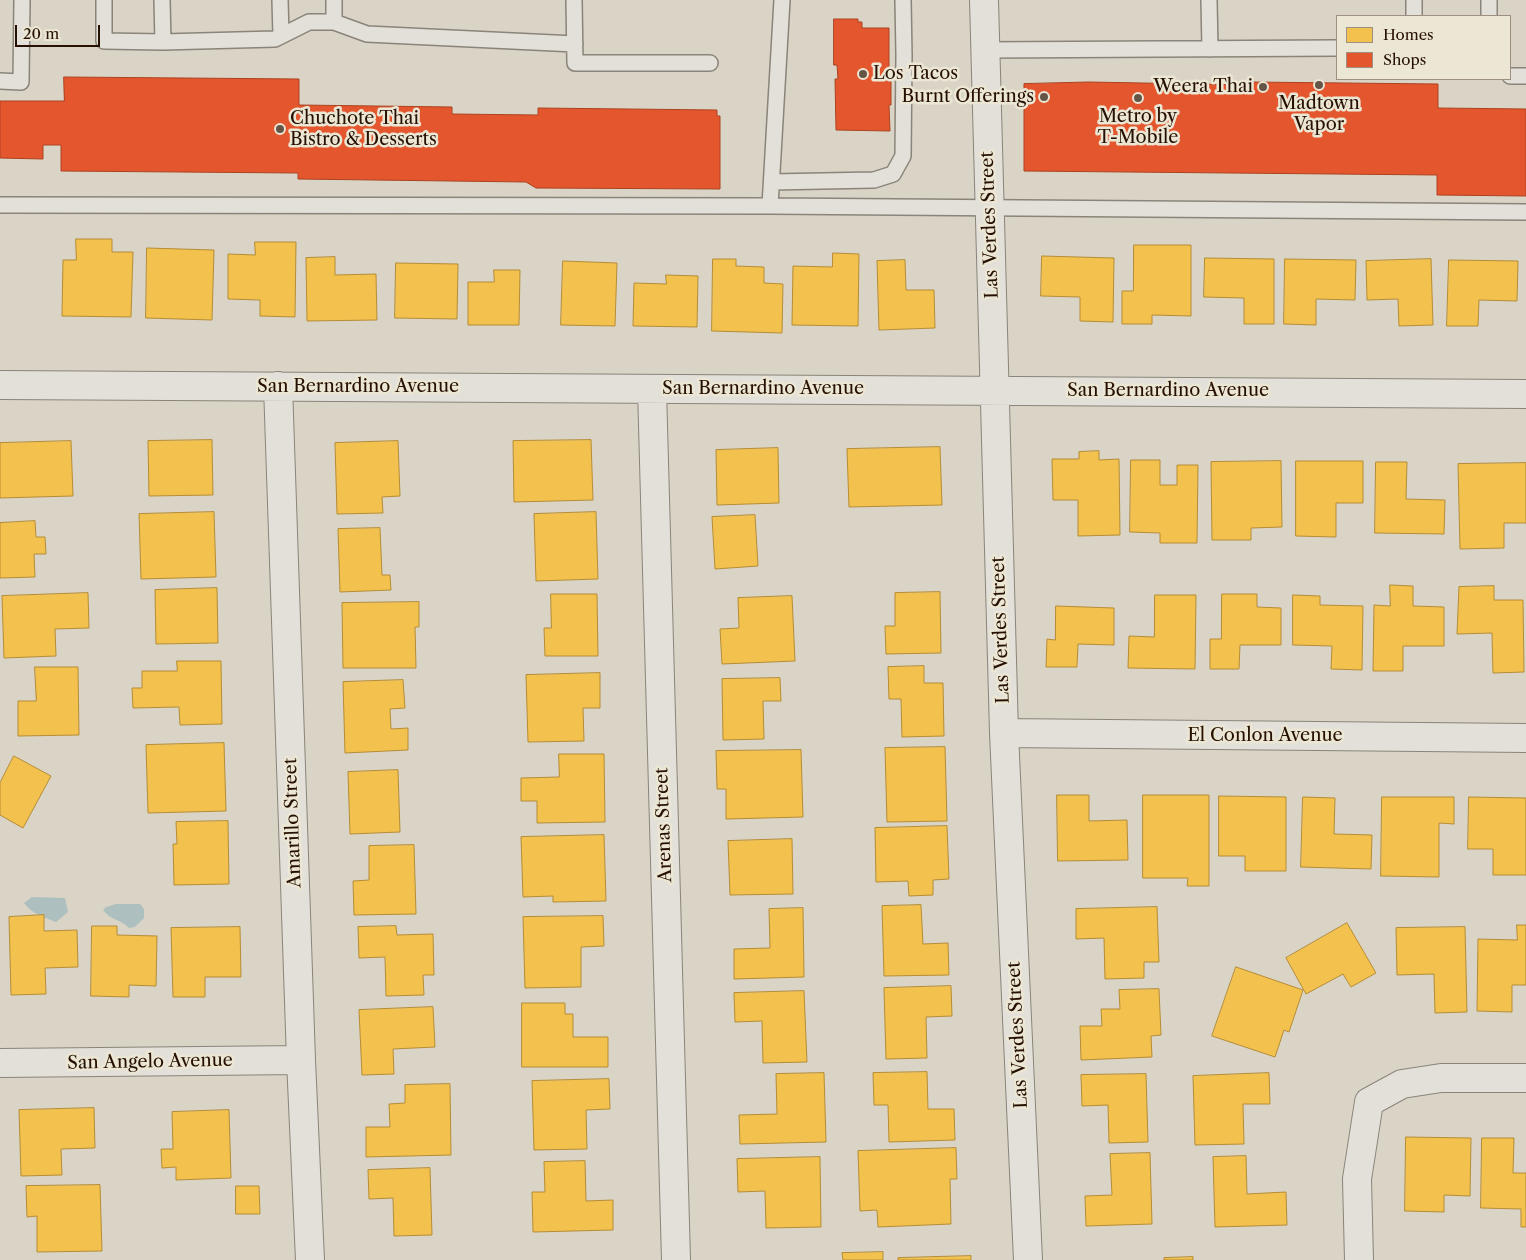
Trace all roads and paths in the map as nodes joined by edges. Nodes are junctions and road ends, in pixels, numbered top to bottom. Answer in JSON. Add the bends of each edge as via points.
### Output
{"nodes":[{"id":1,"x":22,"y":0,"type":"edge"},
{"id":2,"x":104,"y":0,"type":"edge"},
{"id":3,"x":162,"y":0,"type":"edge"},
{"id":4,"x":280,"y":0,"type":"edge"},
{"id":5,"x":334,"y":0,"type":"edge"},
{"id":6,"x":574,"y":0,"type":"edge"},
{"id":7,"x":782,"y":0,"type":"edge"},
{"id":8,"x":903,"y":0,"type":"edge"},
{"id":9,"x":984,"y":0,"type":"edge"},
{"id":10,"x":1209,"y":0,"type":"edge"},
{"id":11,"x":1414,"y":0,"type":"edge"},
{"id":12,"x":1489,"y":0,"type":"edge"},
{"id":13,"x":1414,"y":15,"type":"edge"},
{"id":14,"x":1489,"y":15,"type":"edge"},
{"id":15,"x":334,"y":22,"type":"junction"},
{"id":16,"x":281,"y":36,"type":"junction"},
{"id":17,"x":163,"y":42,"type":"junction"},
{"id":18,"x":574,"y":44,"type":"junction"},
{"id":19,"x":1336,"y":48,"type":"edge"},
{"id":20,"x":1210,"y":49,"type":"junction"},
{"id":21,"x":984,"y":50,"type":"junction"},
{"id":22,"x":710,"y":63,"type":"dead end"},
{"id":23,"x":1511,"y":76,"type":"edge"},
{"id":24,"x":1526,"y":76,"type":"edge"},
{"id":25,"x":0,"y":81,"type":"edge"},
{"id":26,"x":772,"y":182,"type":"junction"},
{"id":27,"x":0,"y":205,"type":"edge"},
{"id":28,"x":770,"y":206,"type":"junction"},
{"id":29,"x":990,"y":209,"type":"junction"},
{"id":30,"x":1526,"y":212,"type":"edge"},
{"id":31,"x":0,"y":385,"type":"edge"},
{"id":32,"x":278,"y":386,"type":"junction"},
{"id":33,"x":652,"y":389,"type":"junction"},
{"id":34,"x":994,"y":390,"type":"junction"},
{"id":35,"x":1526,"y":394,"type":"edge"},
{"id":36,"x":1004,"y":733,"type":"junction"},
{"id":37,"x":1526,"y":738,"type":"edge"},
{"id":38,"x":301,"y":1060,"type":"junction"},
{"id":39,"x":0,"y":1063,"type":"edge"},
{"id":40,"x":1526,"y":1078,"type":"edge"},
{"id":41,"x":310,"y":1260,"type":"edge"},
{"id":42,"x":676,"y":1260,"type":"edge"},
{"id":43,"x":1028,"y":1260,"type":"edge"},
{"id":44,"x":1359,"y":1260,"type":"edge"}],
"edges":[{"from":1,"to":25,"type":"lane","via":[[21,82]]},
{"from":2,"to":17,"type":"lane","via":[[104,41]]},
{"from":3,"to":17,"type":"lane"},
{"from":4,"to":16,"type":"lane"},
{"from":5,"to":15,"type":"lane"},
{"from":6,"to":18,"type":"lane"},
{"from":7,"to":26,"type":"lane"},
{"from":8,"to":26,"type":"lane","via":[[903,156],[893,174],[874,180]]},
{"from":9,"to":21,"type":"street","name":"Las Verdes Street"},
{"from":10,"to":20,"type":"lane"},
{"from":11,"to":13,"type":"lane"},
{"from":12,"to":14,"type":"lane"},
{"from":15,"to":16,"type":"lane","via":[[309,22]]},
{"from":15,"to":18,"type":"lane","via":[[367,34]]},
{"from":16,"to":17,"type":"lane","via":[[275,39]]},
{"from":18,"to":22,"type":"lane","via":[[575,63]]},
{"from":19,"to":20,"type":"lane"},
{"from":20,"to":21,"type":"lane"},
{"from":21,"to":29,"type":"street","name":"Las Verdes Street"},
{"from":23,"to":24,"type":"lane"},
{"from":26,"to":28,"type":"lane"},
{"from":27,"to":28,"type":"lane"},
{"from":28,"to":29,"type":"lane"},
{"from":29,"to":30,"type":"lane"},
{"from":29,"to":34,"type":"street","name":"Las Verdes Street"},
{"from":31,"to":32,"type":"street","name":"San Bernardino Avenue"},
{"from":32,"to":33,"type":"street","name":"San Bernardino Avenue"},
{"from":32,"to":38,"type":"street","name":"Amarillo Street"},
{"from":33,"to":34,"type":"street","name":"San Bernardino Avenue"},
{"from":33,"to":42,"type":"street","name":"Arenas Street"},
{"from":34,"to":35,"type":"street","name":"San Bernardino Avenue"},
{"from":34,"to":36,"type":"street","name":"Las Verdes Street"},
{"from":36,"to":37,"type":"street","name":"El Conlon Avenue"},
{"from":36,"to":43,"type":"street","name":"Las Verdes Street"},
{"from":38,"to":39,"type":"street","name":"San Angelo Avenue"},
{"from":38,"to":41,"type":"street","name":"Amarillo Street"},
{"from":40,"to":44,"type":"street","via":[[1441,1078],[1402,1084],[1369,1102],[1357,1179]]}]}
